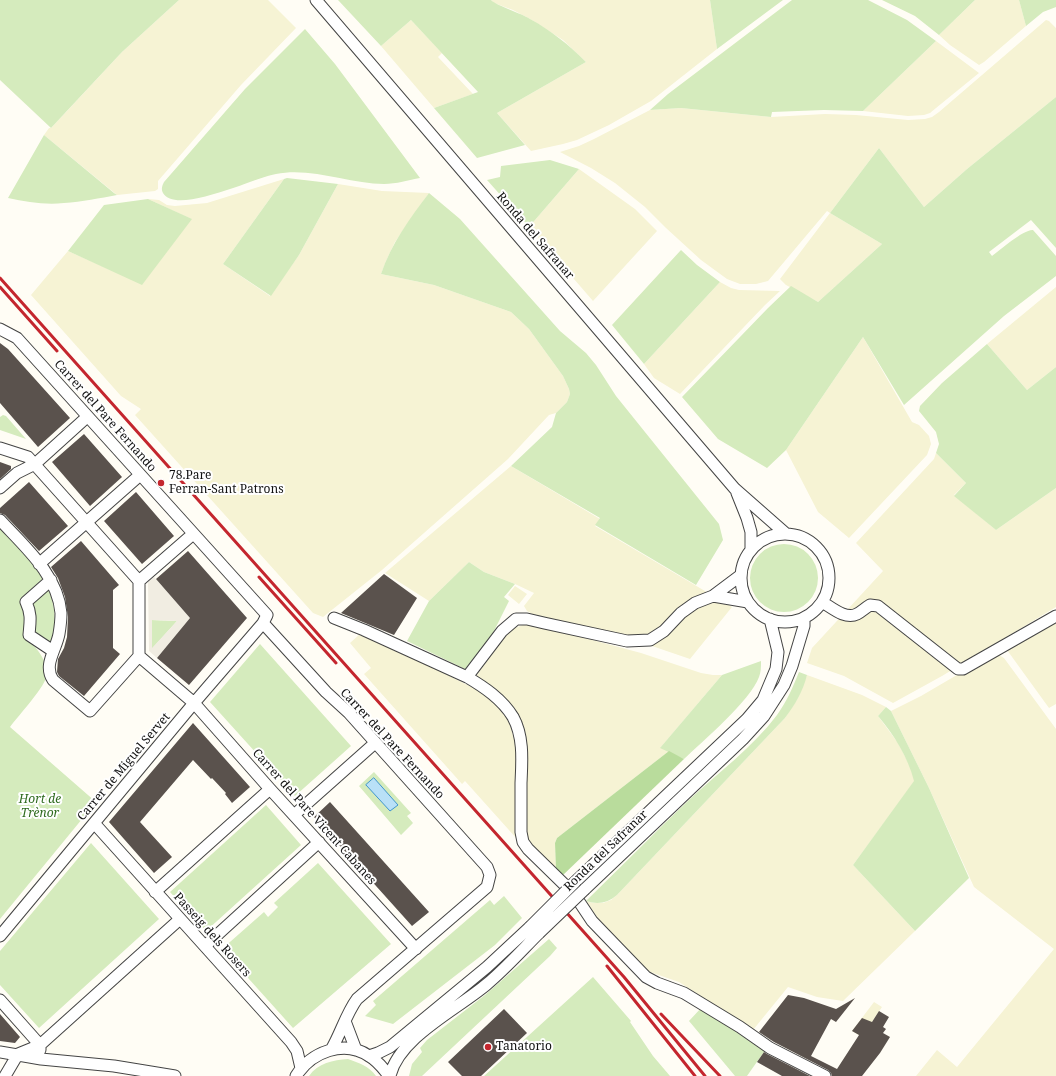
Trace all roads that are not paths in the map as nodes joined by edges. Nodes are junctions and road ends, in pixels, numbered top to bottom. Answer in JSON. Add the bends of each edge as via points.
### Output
{"nodes":[{"id":1,"x":316,"y":0,"type":"edge"},
{"id":2,"x":0,"y":329,"type":"edge"},
{"id":3,"x":87,"y":417,"type":"junction"},
{"id":4,"x":0,"y":448,"type":"edge"},
{"id":5,"x":35,"y":464,"type":"junction"},
{"id":6,"x":140,"y":475,"type":"junction"},
{"id":7,"x":0,"y":488,"type":"edge"},
{"id":8,"x":735,"y":488,"type":"junction"},
{"id":9,"x":0,"y":520,"type":"edge"},
{"id":10,"x":87,"y":523,"type":"junction"},
{"id":11,"x":785,"y":533,"type":"junction"},
{"id":12,"x":193,"y":534,"type":"junction"},
{"id":13,"x":751,"y":548,"type":"junction"},
{"id":14,"x":39,"y":564,"type":"junction"},
{"id":15,"x":741,"y":575,"type":"junction"},
{"id":16,"x":50,"y":580,"type":"junction"},
{"id":17,"x":139,"y":581,"type":"junction"},
{"id":18,"x":713,"y":596,"type":"junction"},
{"id":19,"x":748,"y":602,"type":"junction"},
{"id":20,"x":822,"y":602,"type":"junction"},
{"id":21,"x":1056,"y":616,"type":"edge"},
{"id":22,"x":334,"y":618,"type":"dead end"},
{"id":23,"x":804,"y":618,"type":"junction"},
{"id":24,"x":265,"y":619,"type":"junction"},
{"id":25,"x":770,"y":619,"type":"junction"},
{"id":26,"x":53,"y":651,"type":"junction"},
{"id":27,"x":139,"y":656,"type":"junction"},
{"id":28,"x":467,"y":677,"type":"junction"},
{"id":29,"x":194,"y":703,"type":"junction"},
{"id":30,"x":375,"y":743,"type":"junction"},
{"id":31,"x":270,"y":789,"type":"junction"},
{"id":32,"x":294,"y":815,"type":"junction"},
{"id":33,"x":94,"y":823,"type":"junction"},
{"id":34,"x":319,"y":842,"type":"junction"},
{"id":35,"x":155,"y":892,"type":"junction"},
{"id":36,"x":180,"y":918,"type":"junction"},
{"id":37,"x":535,"y":930,"type":"junction"},
{"id":38,"x":0,"y":936,"type":"edge"},
{"id":39,"x":205,"y":946,"type":"junction"},
{"id":40,"x":416,"y":949,"type":"junction"},
{"id":41,"x":0,"y":1000,"type":"edge"},
{"id":42,"x":345,"y":1021,"type":"junction"},
{"id":43,"x":40,"y":1044,"type":"junction"},
{"id":44,"x":331,"y":1050,"type":"junction"},
{"id":45,"x":356,"y":1050,"type":"junction"},
{"id":46,"x":0,"y":1052,"type":"edge"},
{"id":47,"x":18,"y":1054,"type":"junction"},
{"id":48,"x":369,"y":1056,"type":"junction"},
{"id":49,"x":41,"y":1059,"type":"junction"},
{"id":50,"x":298,"y":1072,"type":"edge"},
{"id":51,"x":5,"y":1076,"type":"edge"},
{"id":52,"x":175,"y":1076,"type":"edge"},
{"id":53,"x":389,"y":1076,"type":"edge"},
{"id":54,"x":825,"y":1076,"type":"edge"}],
"edges":[{"from":1,"to":8,"type":"street","name":"Ronda del Safranar"},
{"from":2,"to":3,"type":"street","name":"Carrer del Pare Fernando","via":[[17,338]]},
{"from":3,"to":5,"type":"street"},
{"from":3,"to":6,"type":"street","name":"Carrer del Pare Fernando"},
{"from":4,"to":5,"type":"street","via":[[28,457]]},
{"from":5,"to":7,"type":"street","via":[[16,473]]},
{"from":5,"to":10,"type":"street"},
{"from":6,"to":10,"type":"street"},
{"from":6,"to":12,"type":"street","name":"Carrer del Pare Fernando"},
{"from":8,"to":11,"type":"street","name":"Ronda del Safranar"},
{"from":8,"to":13,"type":"street","name":"Ronda del Safranar","via":[[748,518]]},
{"from":9,"to":14,"type":"street"},
{"from":10,"to":14,"type":"street"},
{"from":10,"to":17,"type":"street"},
{"from":11,"to":13,"type":"street","via":[[772,535]]},
{"from":11,"to":20,"type":"street","via":[[809,540],[825,559],[829,581]]},
{"from":12,"to":17,"type":"street"},
{"from":12,"to":24,"type":"street","name":"Carrer del Pare Fernando"},
{"from":13,"to":15,"type":"street","via":[[744,561]]},
{"from":14,"to":16,"type":"street"},
{"from":15,"to":18,"type":"street"},
{"from":15,"to":19,"type":"street","via":[[742,589]]},
{"from":16,"to":26,"type":"street","via":[[61,613],[59,634]]},
{"from":16,"to":26,"type":"street","via":[[26,602],[31,615],[29,636]]},
{"from":17,"to":27,"type":"street"},
{"from":18,"to":19,"type":"street"},
{"from":18,"to":28,"type":"street","via":[[695,603],[650,640],[626,642],[538,621],[516,619],[502,630]]},
{"from":19,"to":25,"type":"street","via":[[761,615]]},
{"from":20,"to":21,"type":"street","via":[[849,616],[856,615],[870,605],[878,606],[958,668],[963,669]]},
{"from":20,"to":23,"type":"street"},
{"from":22,"to":28,"type":"street"},
{"from":23,"to":25,"type":"street","via":[[787,622]]},
{"from":23,"to":37,"type":"street","name":"Ronda del Safranar","bridge":true,"via":[[792,666],[784,685],[764,716],[585,889]]},
{"from":24,"to":29,"type":"street","name":"Carrer de Miguel Servet"},
{"from":24,"to":30,"type":"street","name":"Carrer del Pare Fernando","via":[[326,692],[349,713]]},
{"from":25,"to":37,"type":"street","name":"Ronda del Safranar","bridge":true,"via":[[778,652],[776,669],[763,700],[747,719],[576,882]]},
{"from":26,"to":27,"type":"street","via":[[49,663],[53,680],[90,711]]},
{"from":27,"to":29,"type":"street","name":"Carrer del Pare Vicent Cabanes"},
{"from":28,"to":54,"type":"street","via":[[501,702],[513,717],[518,730],[522,756],[520,832],[523,842],[574,894],[592,921],[646,977],[684,993],[770,1048]]},
{"from":29,"to":31,"type":"street","name":"Carrer del Pare Vicent Cabanes"},
{"from":29,"to":33,"type":"street","name":"Carrer de Miguel Servet"},
{"from":30,"to":32,"type":"street"},
{"from":30,"to":40,"type":"street","name":"Carrer del Pare Fernando","via":[[487,867],[490,875],[487,887]]},
{"from":31,"to":32,"type":"street","name":"Carrer del Pare Vicent Cabanes"},
{"from":31,"to":35,"type":"street"},
{"from":32,"to":34,"type":"street","name":"Carrer del Pare Vicent Cabanes"},
{"from":33,"to":35,"type":"street","name":"Passeig dels Rosers"},
{"from":33,"to":38,"type":"street","name":"Carrer de Miguel Servet"},
{"from":34,"to":39,"type":"street"},
{"from":34,"to":40,"type":"street","name":"Carrer del Pare Vicent Cabanes"},
{"from":35,"to":36,"type":"street","name":"Passeig dels Rosers"},
{"from":36,"to":39,"type":"street","name":"Passeig dels Rosers"},
{"from":36,"to":43,"type":"street"},
{"from":37,"to":48,"type":"street","name":"Ronda del Safranar","via":[[390,1047]]},
{"from":37,"to":53,"type":"street","name":"Ronda del Safranar","via":[[489,983],[411,1040],[398,1055]]},
{"from":39,"to":50,"type":"street","name":"Passeig dels Rosers","via":[[291,1042],[297,1051]]},
{"from":40,"to":42,"type":"street","via":[[357,999]]},
{"from":41,"to":43,"type":"street"},
{"from":42,"to":44,"type":"street"},
{"from":42,"to":45,"type":"street"},
{"from":43,"to":47,"type":"street"},
{"from":43,"to":49,"type":"street"},
{"from":44,"to":45,"type":"street"},
{"from":44,"to":50,"type":"street","via":[[309,1060]]},
{"from":45,"to":48,"type":"street"},
{"from":46,"to":47,"type":"street"},
{"from":47,"to":49,"type":"street"},
{"from":47,"to":51,"type":"street"},
{"from":48,"to":53,"type":"street","via":[[381,1065]]},
{"from":49,"to":52,"type":"street","via":[[114,1066]]}]}
